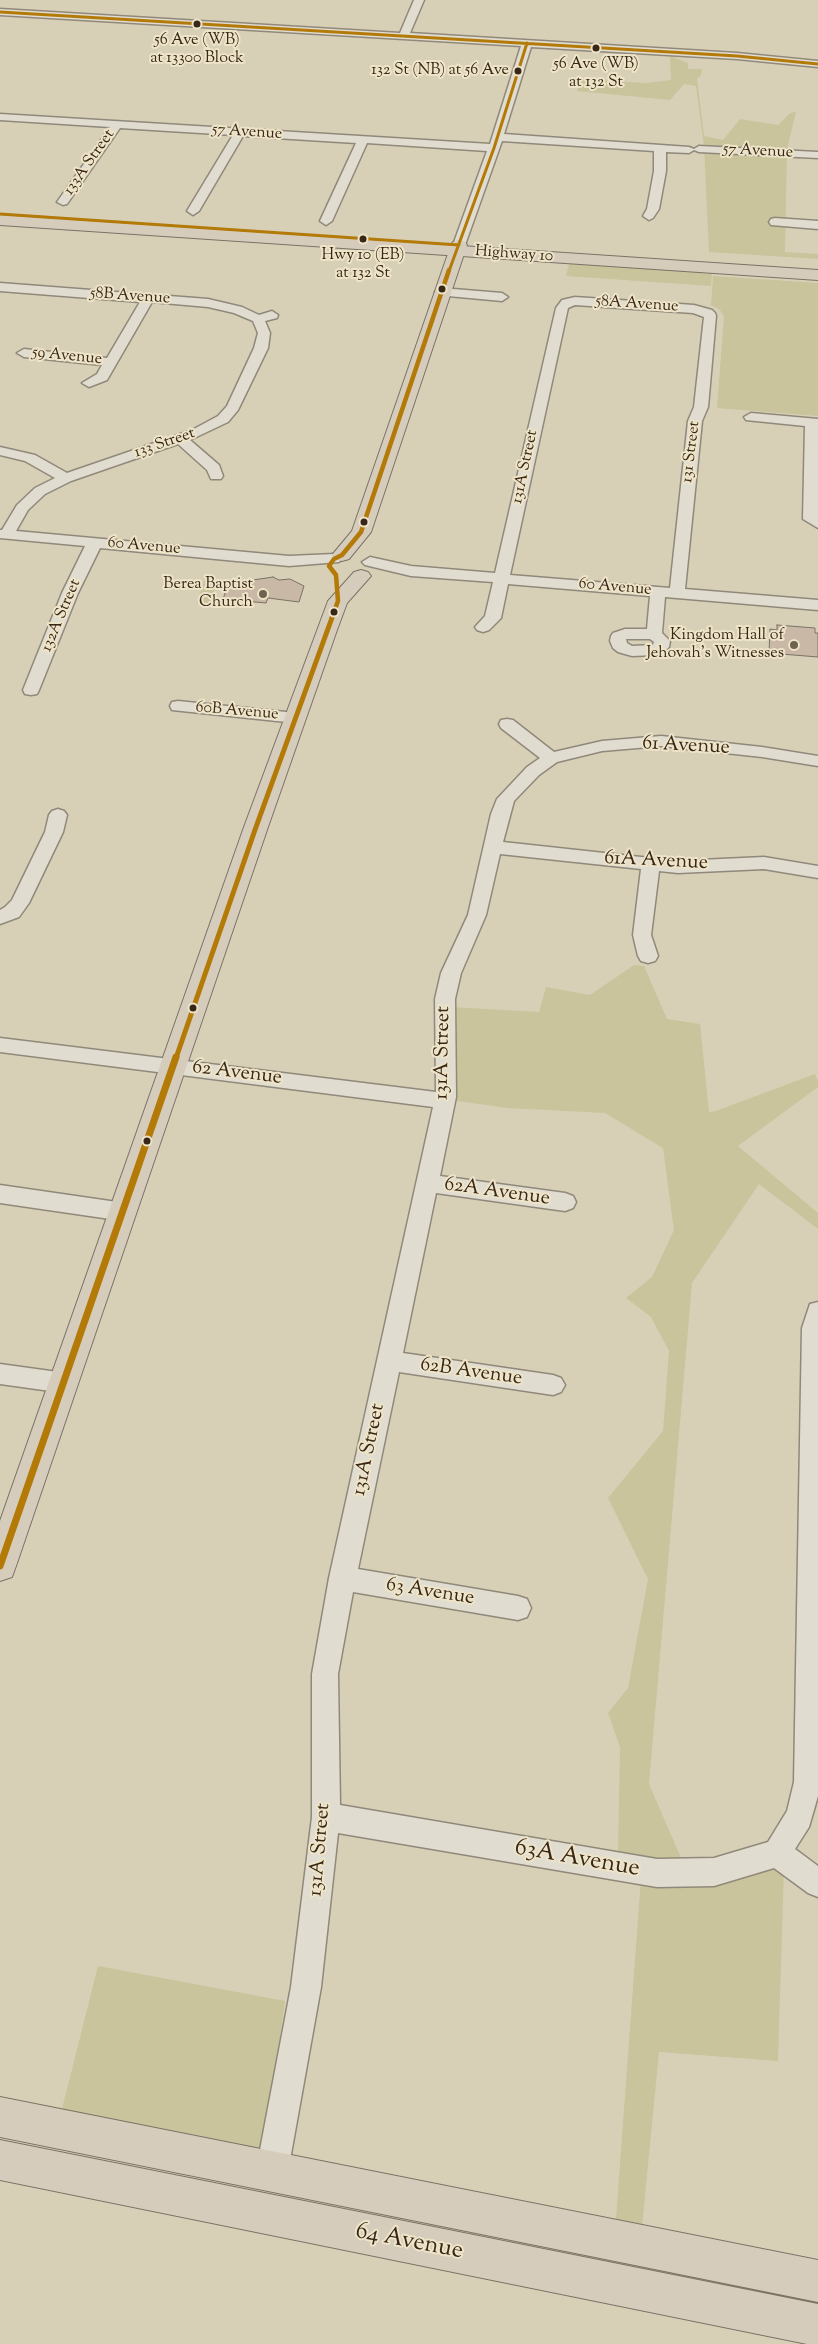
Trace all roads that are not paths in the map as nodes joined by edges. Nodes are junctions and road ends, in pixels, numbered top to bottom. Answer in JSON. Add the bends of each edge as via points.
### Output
{"nodes":[{"id":1,"x":419,"y":0,"type":"edge"},
{"id":2,"x":0,"y":12,"type":"edge"},
{"id":3,"x":404,"y":35,"type":"junction"},
{"id":4,"x":527,"y":43,"type":"junction"},
{"id":5,"x":818,"y":64,"type":"edge"},
{"id":6,"x":0,"y":117,"type":"edge"},
{"id":7,"x":117,"y":124,"type":"junction"},
{"id":8,"x":240,"y":132,"type":"junction"},
{"id":9,"x":363,"y":140,"type":"junction"},
{"id":10,"x":496,"y":143,"type":"junction"},
{"id":11,"x":660,"y":148,"type":"junction"},
{"id":12,"x":818,"y":155,"type":"edge"},
{"id":13,"x":63,"y":202,"type":"dead end"},
{"id":14,"x":193,"y":211,"type":"dead end"},
{"id":15,"x":0,"y":214,"type":"edge"},
{"id":16,"x":649,"y":216,"type":"dead end"},
{"id":17,"x":0,"y":220,"type":"edge"},
{"id":18,"x":326,"y":221,"type":"dead end"},
{"id":19,"x":775,"y":222,"type":"dead end"},
{"id":20,"x":818,"y":225,"type":"edge"},
{"id":21,"x":457,"y":248,"type":"junction"},
{"id":22,"x":818,"y":269,"type":"edge"},
{"id":23,"x":818,"y":275,"type":"edge"},
{"id":24,"x":0,"y":287,"type":"edge"},
{"id":25,"x":441,"y":292,"type":"junction"},
{"id":26,"x":502,"y":297,"type":"dead end"},
{"id":27,"x":148,"y":299,"type":"junction"},
{"id":28,"x":566,"y":303,"type":"joint"},
{"id":29,"x":707,"y":313,"type":"joint"},
{"id":30,"x":265,"y":317,"type":"joint"},
{"id":31,"x":24,"y":353,"type":"dead end"},
{"id":32,"x":110,"y":362,"type":"junction"},
{"id":33,"x":90,"y":383,"type":"dead end"},
{"id":34,"x":751,"y":417,"type":"dead end"},
{"id":35,"x":815,"y":422,"type":"edge"},
{"id":36,"x":180,"y":439,"type":"junction"},
{"id":37,"x":0,"y":451,"type":"edge"},
{"id":38,"x":216,"y":476,"type":"dead end"},
{"id":39,"x":66,"y":478,"type":"junction"},
{"id":40,"x":814,"y":522,"type":"edge"},
{"id":41,"x":361,"y":532,"type":"junction"},
{"id":42,"x":4,"y":534,"type":"edge"},
{"id":43,"x":95,"y":542,"type":"junction"},
{"id":44,"x":336,"y":565,"type":"junction"},
{"id":45,"x":366,"y":568,"type":"junction"},
{"id":46,"x":502,"y":578,"type":"junction"},
{"id":47,"x":658,"y":592,"type":"junction"},
{"id":48,"x":677,"y":593,"type":"junction"},
{"id":49,"x":338,"y":601,"type":"junction"},
{"id":50,"x":818,"y":605,"type":"edge"},
{"id":51,"x":483,"y":627,"type":"dead end"},
{"id":52,"x":654,"y":634,"type":"dead end"},
{"id":53,"x":31,"y":690,"type":"dead end"},
{"id":54,"x":178,"y":706,"type":"dead end"},
{"id":55,"x":296,"y":718,"type":"junction"},
{"id":56,"x":508,"y":724,"type":"dead end"},
{"id":57,"x":551,"y":758,"type":"junction"},
{"id":58,"x":818,"y":761,"type":"edge"},
{"id":59,"x":58,"y":815,"type":"dead end"},
{"id":60,"x":493,"y":847,"type":"junction"},
{"id":61,"x":651,"y":864,"type":"junction"},
{"id":62,"x":818,"y":872,"type":"edge"},
{"id":63,"x":3,"y":916,"type":"edge"},
{"id":64,"x":648,"y":956,"type":"dead end"},
{"id":65,"x":0,"y":1045,"type":"edge"},
{"id":66,"x":175,"y":1066,"type":"junction"},
{"id":67,"x":445,"y":1101,"type":"junction"},
{"id":68,"x":428,"y":1183,"type":"junction"},
{"id":69,"x":0,"y":1194,"type":"edge"},
{"id":70,"x":565,"y":1202,"type":"dead end"},
{"id":71,"x":124,"y":1212,"type":"junction"},
{"id":72,"x":818,"y":1311,"type":"edge"},
{"id":73,"x":388,"y":1361,"type":"junction"},
{"id":74,"x":815,"y":1371,"type":"edge"},
{"id":75,"x":0,"y":1374,"type":"edge"},
{"id":76,"x":66,"y":1383,"type":"junction"},
{"id":77,"x":553,"y":1385,"type":"dead end"},
{"id":78,"x":0,"y":1566,"type":"edge"},
{"id":79,"x":342,"y":1578,"type":"junction"},
{"id":80,"x":813,"y":1578,"type":"edge"},
{"id":81,"x":518,"y":1608,"type":"dead end"},
{"id":82,"x":326,"y":1817,"type":"junction"},
{"id":83,"x":777,"y":1853,"type":"junction"},
{"id":84,"x":818,"y":1883,"type":"edge"},
{"id":85,"x":0,"y":2117,"type":"edge"},
{"id":86,"x":0,"y":2160,"type":"edge"},
{"id":87,"x":272,"y":2171,"type":"junction"},
{"id":88,"x":818,"y":2281,"type":"edge"},
{"id":89,"x":818,"y":2325,"type":"edge"}],
"edges":[{"from":1,"to":3,"type":"street"},
{"from":2,"to":3,"type":"street"},
{"from":3,"to":4,"type":"street"},
{"from":4,"to":5,"type":"street"},
{"from":4,"to":10,"type":"street"},
{"from":6,"to":7,"type":"street","name":"57 Avenue"},
{"from":7,"to":8,"type":"street","name":"57 Avenue"},
{"from":7,"to":13,"type":"street","name":"133A Street"},
{"from":8,"to":9,"type":"street","name":"57 Avenue"},
{"from":8,"to":14,"type":"street"},
{"from":9,"to":10,"type":"street","name":"57 Avenue"},
{"from":9,"to":18,"type":"street"},
{"from":10,"to":11,"type":"street","name":"57 Avenue"},
{"from":10,"to":21,"type":"street"},
{"from":11,"to":12,"type":"street","name":"57 Avenue"},
{"from":11,"to":16,"type":"street","via":[[660,171]]},
{"from":15,"to":21,"type":"main road","name":"Highway 10"},
{"from":17,"to":21,"type":"main road","name":"Highway 10"},
{"from":19,"to":20,"type":"street"},
{"from":21,"to":22,"type":"main road","name":"Highway 10"},
{"from":21,"to":23,"type":"main road","name":"Highway 10"},
{"from":21,"to":25,"type":"main road"},
{"from":24,"to":27,"type":"street","name":"58B Avenue"},
{"from":25,"to":26,"type":"street"},
{"from":25,"to":41,"type":"main road"},
{"from":27,"to":30,"type":"street","name":"58B Avenue","via":[[216,305]]},
{"from":27,"to":32,"type":"street"},
{"from":28,"to":29,"type":"street","name":"58A Avenue","via":[[638,304]]},
{"from":28,"to":46,"type":"street","name":"131A Street","via":[[562,308]]},
{"from":29,"to":48,"type":"street","name":"131 Street","via":[[710,320],[701,407],[695,422]]},
{"from":30,"to":36,"type":"street","name":"133 Street","via":[[263,341],[230,411],[214,426]]},
{"from":31,"to":32,"type":"street","name":"59 Avenue"},
{"from":32,"to":33,"type":"street","via":[[102,376]]},
{"from":34,"to":35,"type":"street"},
{"from":35,"to":40,"type":"street"},
{"from":36,"to":38,"type":"street","via":[[214,468]]},
{"from":36,"to":39,"type":"street","name":"133 Street"},
{"from":37,"to":39,"type":"street","via":[[30,458]]},
{"from":39,"to":42,"type":"street","name":"133 Street","via":[[33,497]]},
{"from":41,"to":44,"type":"main road"},
{"from":41,"to":45,"type":"main road"},
{"from":42,"to":43,"type":"street","name":"60 Avenue"},
{"from":43,"to":44,"type":"street","name":"60 Avenue"},
{"from":43,"to":53,"type":"street","name":"132A Street","via":[[70,593]]},
{"from":44,"to":45,"type":"main road","via":[[348,578]]},
{"from":44,"to":49,"type":"main road"},
{"from":45,"to":46,"type":"street","name":"60 Avenue"},
{"from":45,"to":49,"type":"main road"},
{"from":46,"to":47,"type":"street","name":"60 Avenue"},
{"from":46,"to":51,"type":"street","name":"131A Street","via":[[493,618]]},
{"from":47,"to":48,"type":"street","name":"60 Avenue"},
{"from":47,"to":52,"type":"street"},
{"from":48,"to":50,"type":"street","name":"60 Avenue"},
{"from":49,"to":55,"type":"main road"},
{"from":54,"to":55,"type":"street","name":"60B Avenue"},
{"from":55,"to":66,"type":"main road"},
{"from":56,"to":57,"type":"street"},
{"from":57,"to":58,"type":"street","name":"61 Avenue","via":[[602,746],[661,741]]},
{"from":57,"to":60,"type":"street","name":"131A Street","via":[[533,771],[506,799]]},
{"from":59,"to":63,"type":"street","via":[[54,832],[23,898],[16,909]]},
{"from":60,"to":61,"type":"street","name":"61A Avenue"},
{"from":60,"to":67,"type":"street","name":"131A Street","via":[[477,916],[451,974],[445,999]]},
{"from":61,"to":62,"type":"street","name":"61A Avenue","via":[[678,867],[764,864]]},
{"from":61,"to":64,"type":"street","via":[[642,935]]},
{"from":65,"to":66,"type":"street","name":"62 Avenue"},
{"from":66,"to":67,"type":"street","name":"62 Avenue"},
{"from":66,"to":71,"type":"main road"},
{"from":67,"to":68,"type":"street","name":"131A Street"},
{"from":68,"to":70,"type":"street","name":"62A Avenue"},
{"from":68,"to":73,"type":"street","name":"131A Street"},
{"from":69,"to":71,"type":"street"},
{"from":71,"to":76,"type":"main road"},
{"from":72,"to":74,"type":"street","via":[[812,1328]]},
{"from":73,"to":77,"type":"street","name":"62B Avenue"},
{"from":73,"to":79,"type":"street","name":"131A Street"},
{"from":74,"to":80,"type":"street"},
{"from":75,"to":76,"type":"street"},
{"from":76,"to":78,"type":"main road"},
{"from":79,"to":81,"type":"street","name":"63 Avenue"},
{"from":79,"to":82,"type":"street","name":"131A Street","via":[[325,1674]]},
{"from":80,"to":83,"type":"street","via":[[808,1782],[800,1817]]},
{"from":82,"to":83,"type":"street","name":"63A Avenue","via":[[657,1873],[714,1872]]},
{"from":82,"to":87,"type":"street","name":"131A Street","via":[[306,1988]]},
{"from":83,"to":84,"type":"street"},
{"from":85,"to":87,"type":"main road","name":"64 Avenue"},
{"from":86,"to":89,"type":"main road","name":"64 Avenue"},
{"from":87,"to":88,"type":"main road","name":"64 Avenue"}]}
